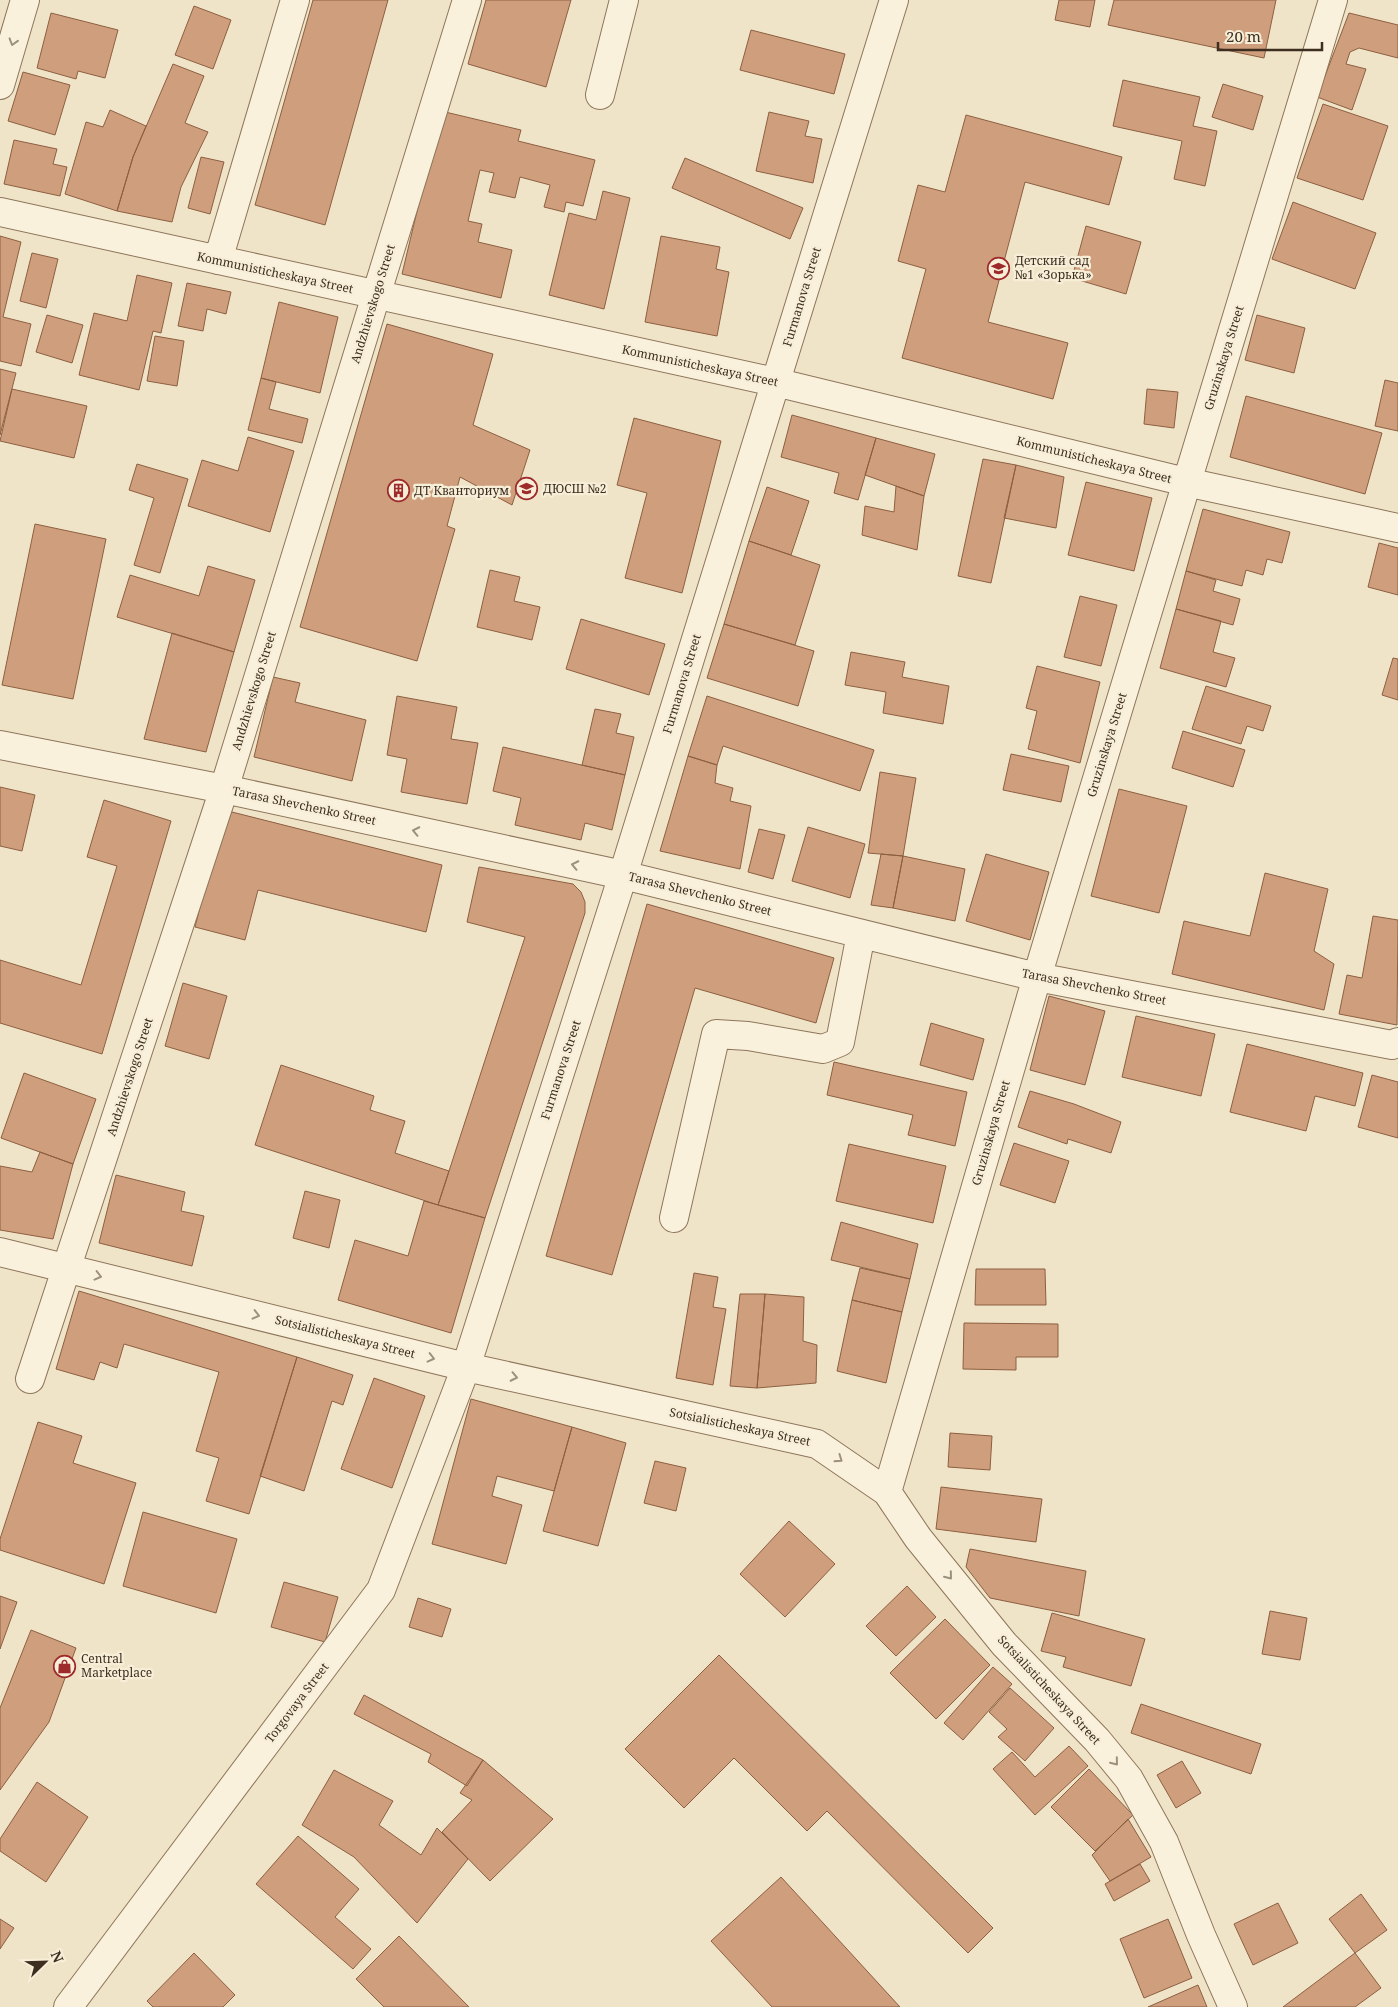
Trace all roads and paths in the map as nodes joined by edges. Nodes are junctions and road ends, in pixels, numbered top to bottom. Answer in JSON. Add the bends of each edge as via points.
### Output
{"nodes":[{"id":1,"x":25,"y":0,"type":"edge"},
{"id":2,"x":295,"y":0,"type":"edge"},
{"id":3,"x":467,"y":0,"type":"edge"},
{"id":4,"x":624,"y":0,"type":"edge"},
{"id":5,"x":894,"y":0,"type":"edge"},
{"id":6,"x":1333,"y":0,"type":"edge"},
{"id":7,"x":0,"y":85,"type":"edge"},
{"id":8,"x":600,"y":95,"type":"dead end"},
{"id":9,"x":0,"y":212,"type":"edge"},
{"id":10,"x":218,"y":260,"type":"junction"},
{"id":11,"x":376,"y":295,"type":"junction"},
{"id":12,"x":775,"y":382,"type":"junction"},
{"id":13,"x":1186,"y":482,"type":"junction"},
{"id":14,"x":1398,"y":528,"type":"edge"},
{"id":15,"x":0,"y":746,"type":"edge"},
{"id":16,"x":224,"y":789,"type":"junction"},
{"id":17,"x":622,"y":875,"type":"junction"},
{"id":18,"x":861,"y":934,"type":"junction"},
{"id":19,"x":1037,"y":977,"type":"junction"},
{"id":20,"x":1398,"y":1042,"type":"edge"},
{"id":21,"x":674,"y":1218,"type":"dead end"},
{"id":22,"x":0,"y":1252,"type":"edge"},
{"id":23,"x":67,"y":1268,"type":"junction"},
{"id":24,"x":466,"y":1367,"type":"junction"},
{"id":25,"x":30,"y":1379,"type":"dead end"},
{"id":26,"x":887,"y":1492,"type":"junction"},
{"id":27,"x":68,"y":2007,"type":"edge"},
{"id":28,"x":1233,"y":2007,"type":"edge"}],
"edges":[{"from":1,"to":7,"type":"street","one_way":true},
{"from":2,"to":10,"type":"street"},
{"from":3,"to":11,"type":"street","name":"Andzhievskogo Street"},
{"from":4,"to":8,"type":"street"},
{"from":5,"to":12,"type":"street","name":"Furmanova Street"},
{"from":6,"to":13,"type":"street","name":"Gruzinskaya Street"},
{"from":9,"to":10,"type":"street","name":"Kommunisticheskaya Street"},
{"from":10,"to":11,"type":"street","name":"Kommunisticheskaya Street"},
{"from":11,"to":12,"type":"street","name":"Kommunisticheskaya Street"},
{"from":11,"to":16,"type":"street","name":"Andzhievskogo Street"},
{"from":12,"to":13,"type":"street","name":"Kommunisticheskaya Street"},
{"from":12,"to":17,"type":"street","name":"Furmanova Street"},
{"from":13,"to":14,"type":"street","name":"Kommunisticheskaya Street"},
{"from":13,"to":19,"type":"street","name":"Gruzinskaya Street"},
{"from":15,"to":16,"type":"street","name":"Tarasa Shevchenko Street"},
{"from":17,"to":16,"type":"street","name":"Tarasa Shevchenko Street","one_way":true},
{"from":16,"to":23,"type":"street","name":"Andzhievskogo Street"},
{"from":17,"to":18,"type":"street","name":"Tarasa Shevchenko Street"},
{"from":17,"to":24,"type":"street","name":"Furmanova Street"},
{"from":18,"to":19,"type":"street","name":"Tarasa Shevchenko Street"},
{"from":18,"to":21,"type":"street","via":[[840,1042],[823,1049],[716,1034]]},
{"from":19,"to":20,"type":"street","name":"Tarasa Shevchenko Street","via":[[1392,1045]]},
{"from":19,"to":26,"type":"street","name":"Gruzinskaya Street"},
{"from":22,"to":23,"type":"street","name":"Sotsialisticheskaya Street"},
{"from":23,"to":24,"type":"street","name":"Sotsialisticheskaya Street","one_way":true},
{"from":23,"to":25,"type":"street","name":"Andzhievskogo Street"},
{"from":24,"to":26,"type":"street","name":"Sotsialisticheskaya Street","one_way":true,"via":[[817,1444]]},
{"from":24,"to":27,"type":"street","name":"Torgovaya Street","via":[[381,1590]]},
{"from":26,"to":28,"type":"street","name":"Sotsialisticheskaya Street","one_way":true,"via":[[918,1538],[1004,1644],[1097,1740],[1129,1779],[1164,1842]]}]}
